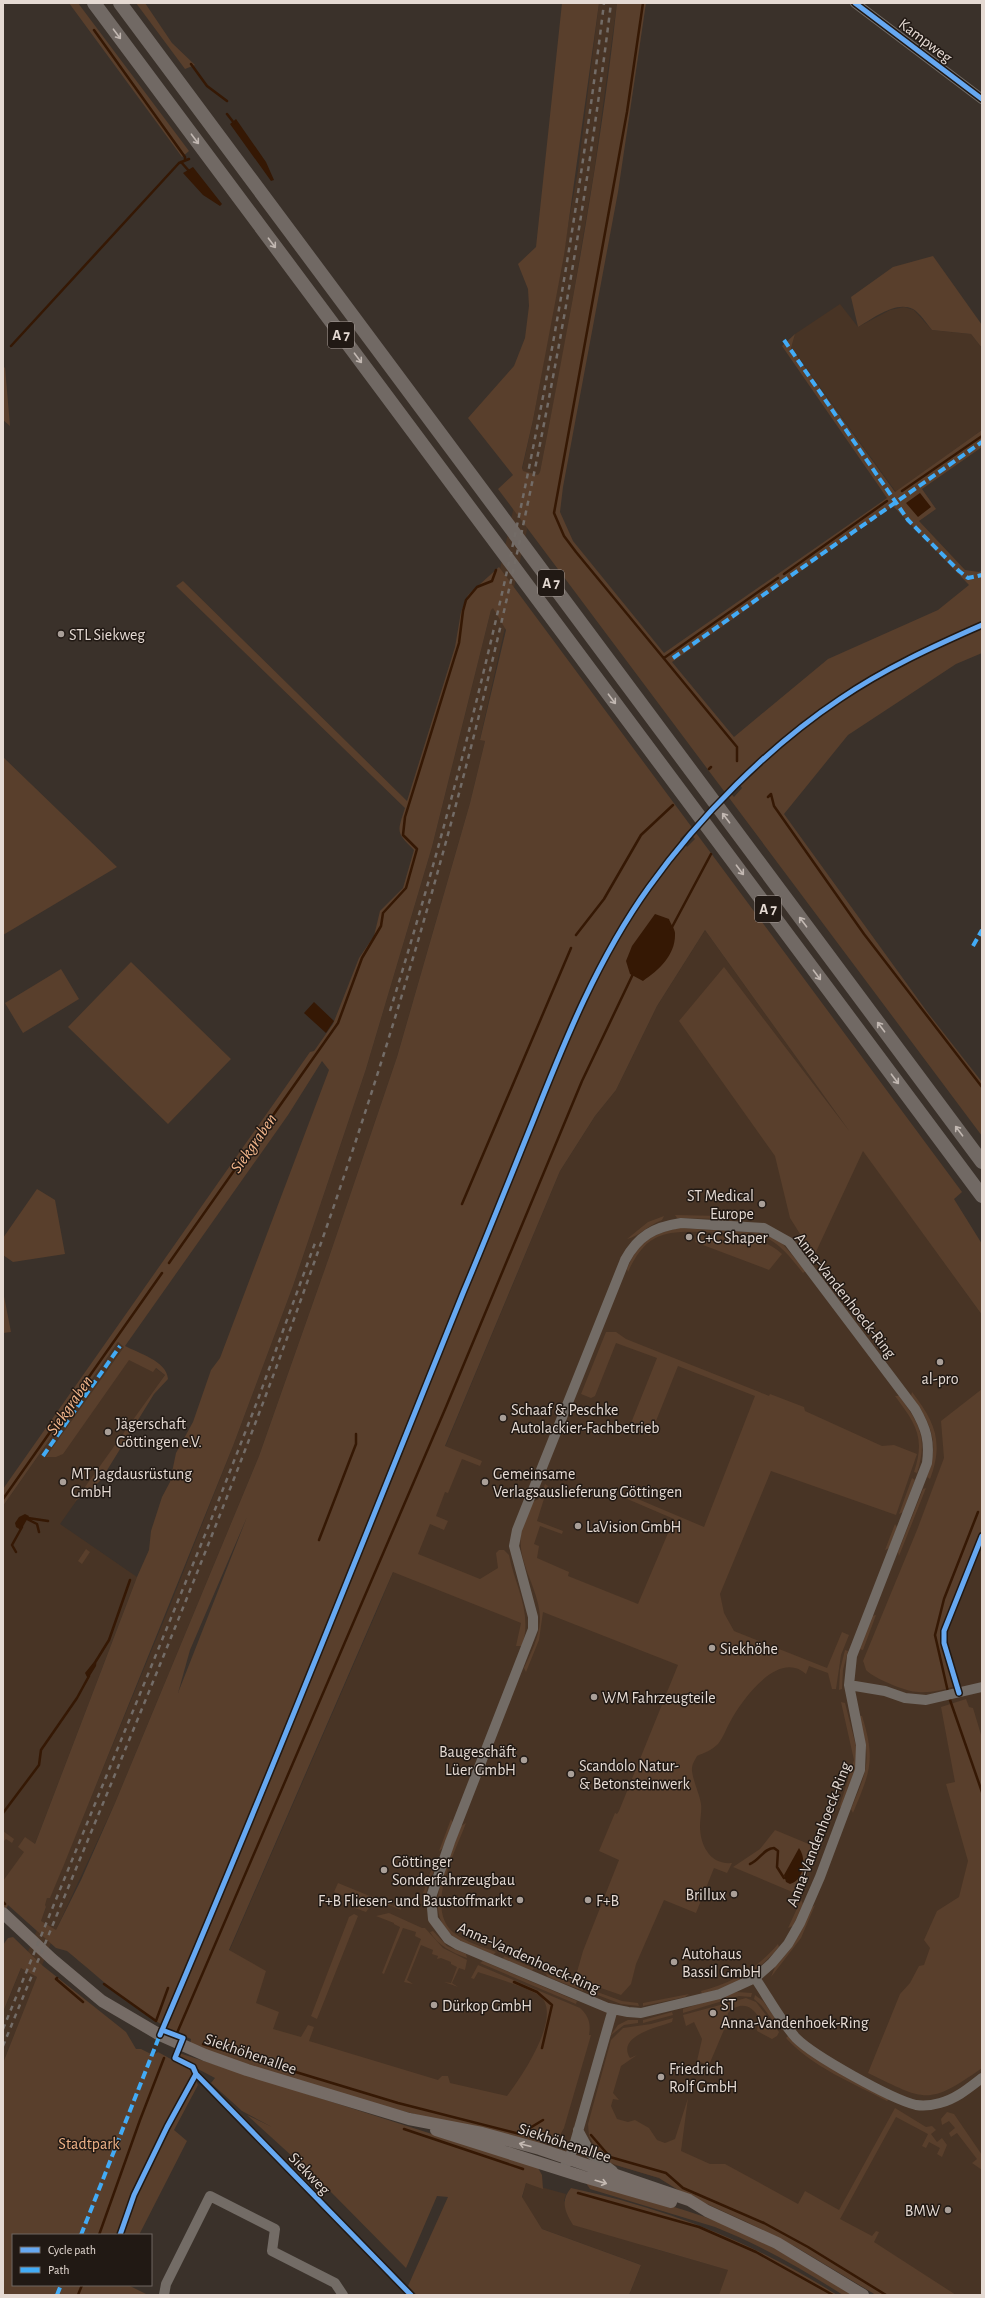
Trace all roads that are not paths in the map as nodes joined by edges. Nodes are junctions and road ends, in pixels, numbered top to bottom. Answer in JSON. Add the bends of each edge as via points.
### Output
{"nodes":[{"id":1,"x":94,"y":3,"type":"edge"},
{"id":2,"x":120,"y":3,"type":"edge"},
{"id":3,"x":855,"y":3,"type":"edge"},
{"id":4,"x":982,"y":99,"type":"edge"},
{"id":5,"x":982,"y":1162,"type":"edge"},
{"id":6,"x":982,"y":1196,"type":"edge"},
{"id":7,"x":849,"y":1684,"type":"junction"},
{"id":8,"x":982,"y":1687,"type":"edge"},
{"id":9,"x":3,"y":1913,"type":"edge"},
{"id":10,"x":754,"y":1978,"type":"junction"},
{"id":11,"x":611,"y":2009,"type":"junction"},
{"id":12,"x":982,"y":2078,"type":"edge"},
{"id":13,"x":578,"y":2130,"type":"junction"},
{"id":14,"x":563,"y":2164,"type":"junction"},
{"id":15,"x":621,"y":2176,"type":"junction"},
{"id":16,"x":707,"y":2211,"type":"junction"},
{"id":17,"x":164,"y":2295,"type":"edge"},
{"id":18,"x":342,"y":2295,"type":"edge"},
{"id":19,"x":863,"y":2295,"type":"edge"}],
"edges":[{"from":1,"to":6,"type":"highway","number":"A 7","one_way":true},
{"from":5,"to":2,"type":"highway","number":"A 7","one_way":true},
{"from":3,"to":4,"type":"street","name":"Kampweg"},
{"from":7,"to":8,"type":"street","via":[[915,1700],[939,1698]]},
{"from":7,"to":10,"type":"street","name":"Anna-Vandenhoeck-Ring","via":[[862,1758],[855,1786],[800,1923],[788,1944],[772,1963]]},
{"from":7,"to":11,"type":"street","name":"Anna-Vandenhoeck-Ring","via":[[854,1649],[927,1463],[928,1437],[923,1424],[798,1253],[783,1238],[764,1228],[751,1226],[681,1223],[657,1228],[634,1244],[625,1260],[517,1530],[514,1546],[534,1629],[431,1897],[433,1919],[439,1930],[453,1942]]},
{"from":9,"to":14,"type":"main road","name":"Siekhöhenallee","via":[[102,2001],[160,2035],[247,2070],[409,2118],[482,2134]]},
{"from":10,"to":11,"type":"street","name":"Anna-Vandenhoeck-Ring","via":[[720,1994],[641,2013]]},
{"from":10,"to":12,"type":"street","via":[[783,2021],[801,2042],[862,2080],[899,2099],[917,2105],[940,2103],[955,2098]]},
{"from":11,"to":13,"type":"street","name":"Anna-Vandenhoeck-Ring"},
{"from":11,"to":14,"type":"street","name":"Anna-Vandenhoeck-Ring"},
{"from":13,"to":14,"type":"street","name":"Anna-Vandenhoeck-Ring"},
{"from":13,"to":15,"type":"street","via":[[591,2154]]},
{"from":14,"to":15,"type":"main road","name":"Siekhöhenallee"},
{"from":14,"to":16,"type":"main road","name":"Siekhöhenallee","one_way":true},
{"from":15,"to":16,"type":"main road","name":"Siekhöhenallee","via":[[689,2200]]},
{"from":16,"to":19,"type":"main road","name":"Siekhöhenallee","via":[[777,2243]]},
{"from":17,"to":18,"type":"street","via":[[166,2284],[210,2196],[275,2229],[272,2251],[335,2283]]}]}
